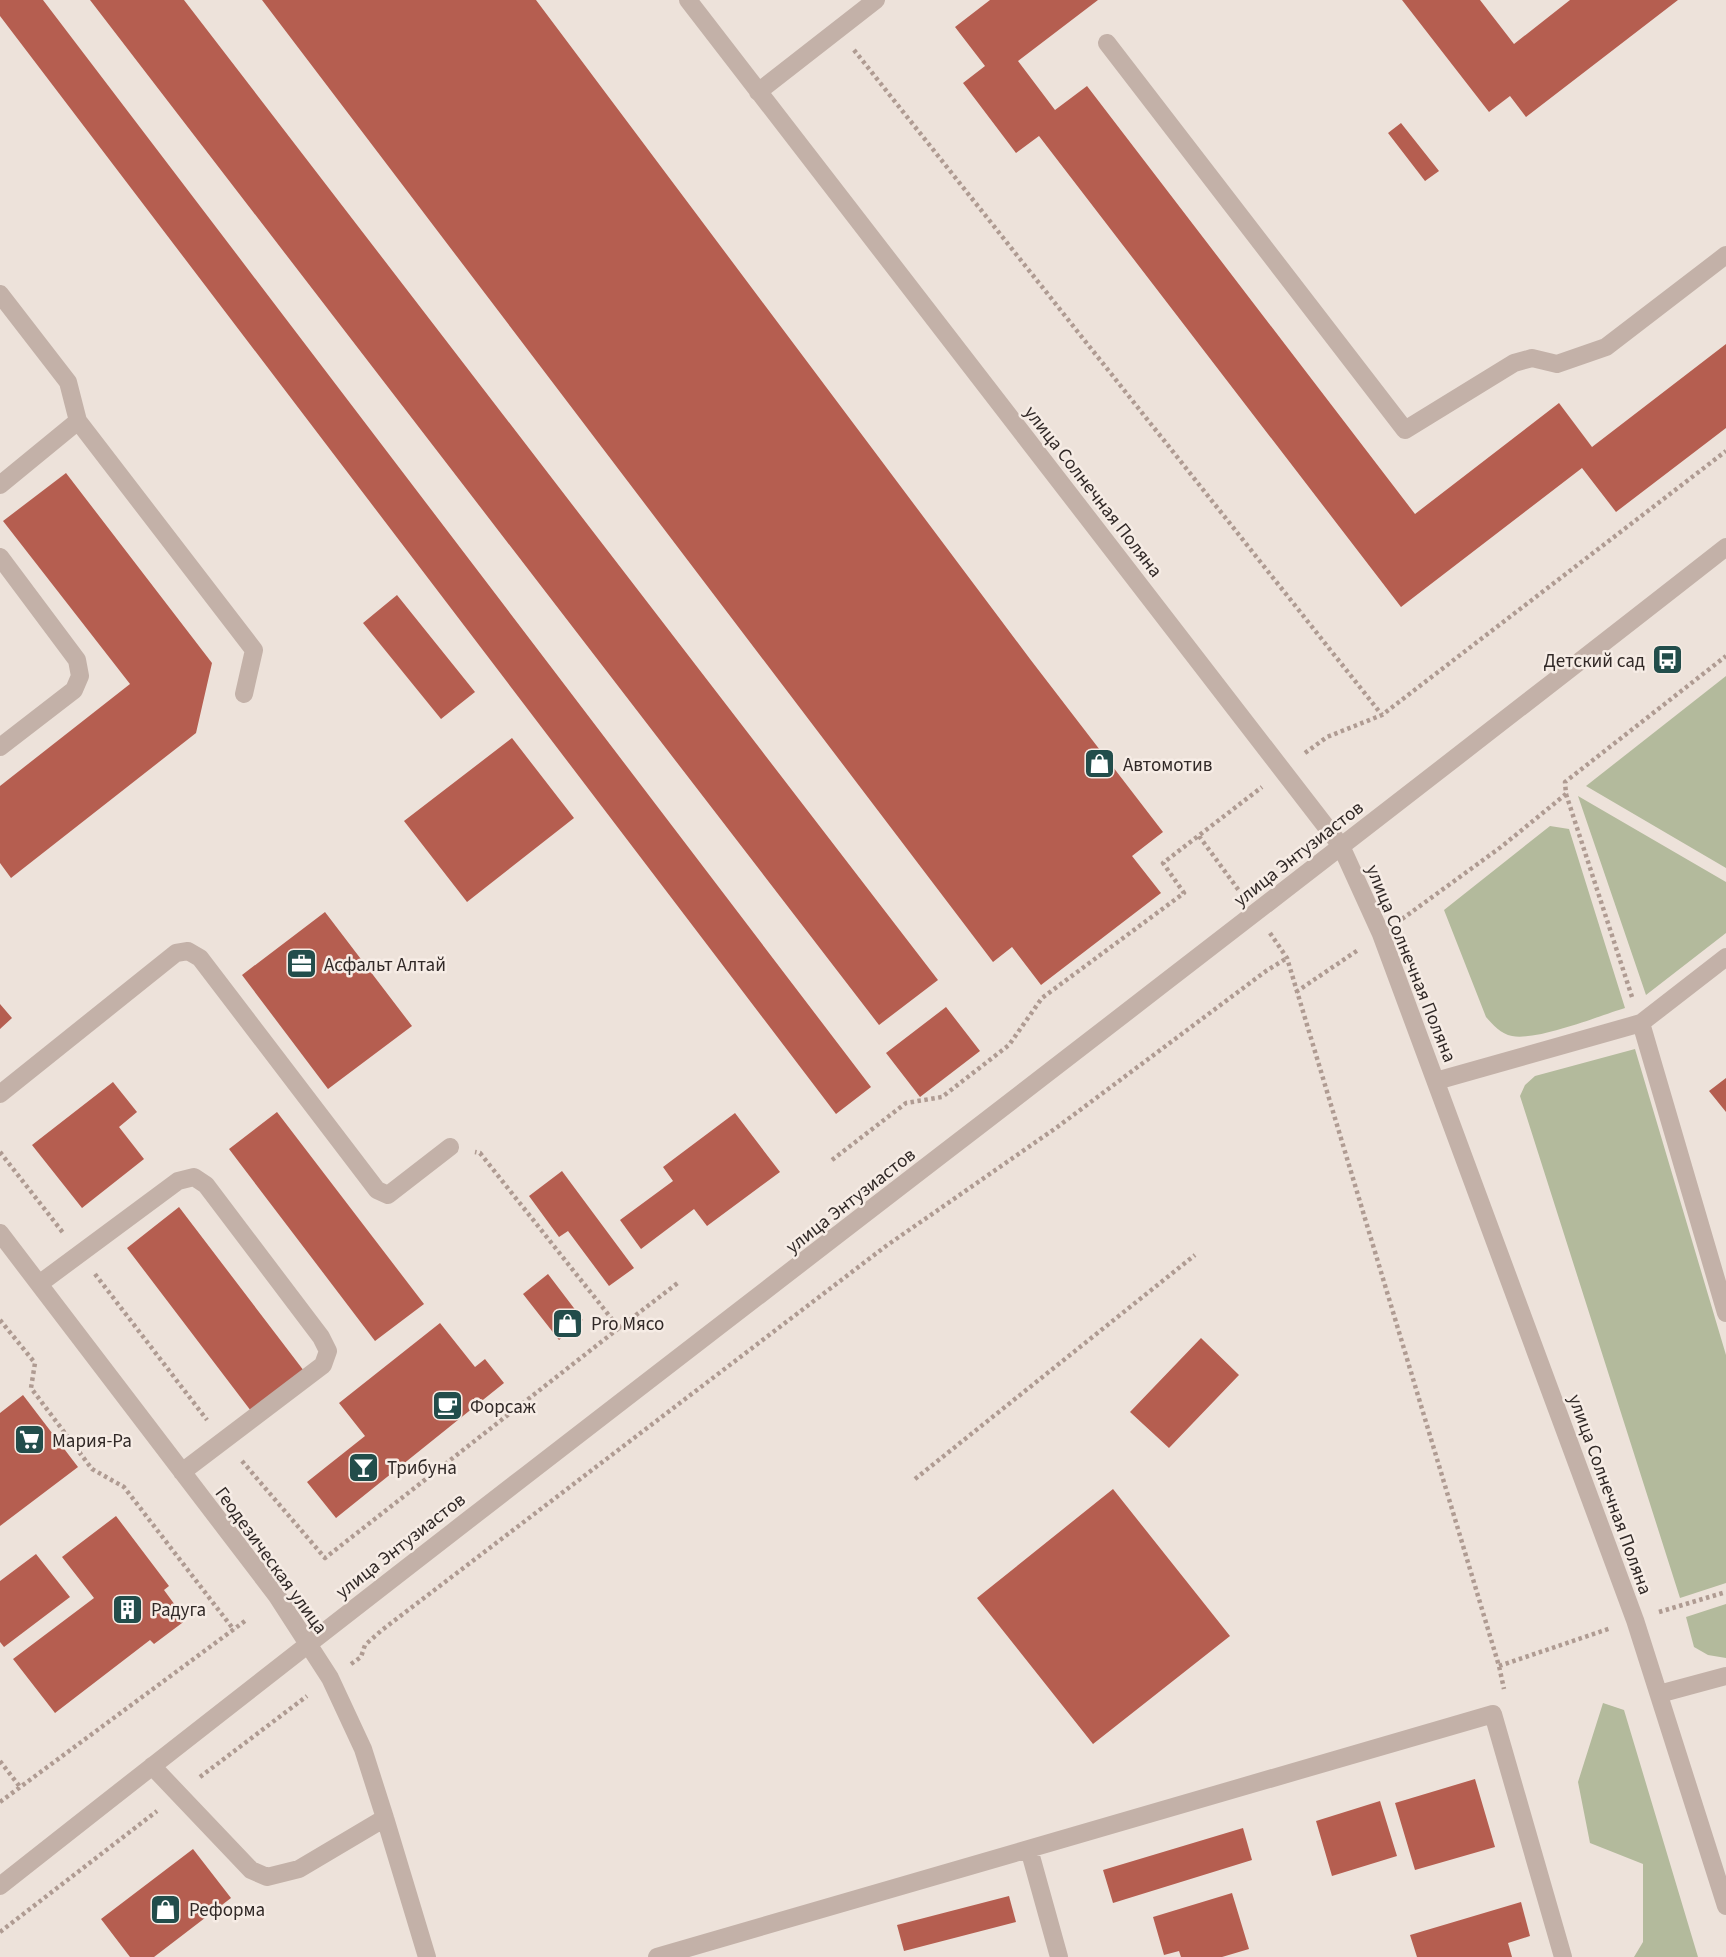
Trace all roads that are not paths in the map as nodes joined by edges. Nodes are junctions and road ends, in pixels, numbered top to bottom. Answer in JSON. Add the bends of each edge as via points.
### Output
{"nodes":[{"id":1,"x":688,"y":0,"type":"edge"},
{"id":2,"x":876,"y":0,"type":"edge"},
{"id":3,"x":1107,"y":43,"type":"dead end"},
{"id":4,"x":758,"y":92,"type":"junction"},
{"id":5,"x":1726,"y":255,"type":"edge"},
{"id":6,"x":0,"y":294,"type":"edge"},
{"id":7,"x":78,"y":421,"type":"junction"},
{"id":8,"x":0,"y":485,"type":"edge"},
{"id":9,"x":1726,"y":547,"type":"edge"},
{"id":10,"x":0,"y":557,"type":"edge"},
{"id":11,"x":244,"y":694,"type":"dead end"},
{"id":12,"x":0,"y":747,"type":"edge"},
{"id":13,"x":1341,"y":846,"type":"junction"},
{"id":14,"x":1726,"y":957,"type":"edge"},
{"id":15,"x":1641,"y":1023,"type":"junction"},
{"id":16,"x":1436,"y":1081,"type":"junction"},
{"id":17,"x":0,"y":1094,"type":"edge"},
{"id":18,"x":450,"y":1147,"type":"road end"},
{"id":19,"x":0,"y":1233,"type":"edge"},
{"id":20,"x":39,"y":1284,"type":"junction"},
{"id":21,"x":1726,"y":1313,"type":"edge"},
{"id":22,"x":182,"y":1472,"type":"junction"},
{"id":23,"x":307,"y":1643,"type":"junction"},
{"id":24,"x":1726,"y":1676,"type":"edge"},
{"id":25,"x":1658,"y":1694,"type":"junction"},
{"id":26,"x":152,"y":1766,"type":"junction"},
{"id":27,"x":386,"y":1818,"type":"junction"},
{"id":28,"x":1029,"y":1849,"type":"junction"},
{"id":29,"x":0,"y":1886,"type":"edge"},
{"id":30,"x":1726,"y":1906,"type":"edge"},
{"id":31,"x":426,"y":1957,"type":"edge"},
{"id":32,"x":657,"y":1957,"type":"edge"},
{"id":33,"x":1059,"y":1957,"type":"edge"},
{"id":34,"x":1563,"y":1957,"type":"edge"}],
"edges":[{"from":1,"to":4,"type":"street","name":"улица Солнечная Поляна"},
{"from":2,"to":4,"type":"street"},
{"from":3,"to":5,"type":"street","via":[[1405,430],[1514,363],[1532,358],[1557,364],[1606,347]]},
{"from":4,"to":13,"type":"street","name":"улица Солнечная Поляна"},
{"from":6,"to":7,"type":"street","via":[[68,382]]},
{"from":7,"to":8,"type":"street"},
{"from":7,"to":11,"type":"street","via":[[254,650]]},
{"from":9,"to":13,"type":"street","name":"улица Энтузиастов"},
{"from":10,"to":12,"type":"street","via":[[77,660],[80,676],[74,690]]},
{"from":13,"to":16,"type":"street","name":"улица Солнечная Поляна","via":[[1381,934]]},
{"from":13,"to":23,"type":"street","name":"улица Энтузиастов"},
{"from":14,"to":15,"type":"street"},
{"from":15,"to":16,"type":"street"},
{"from":15,"to":21,"type":"street"},
{"from":16,"to":25,"type":"street","name":"улица Солнечная Поляна","via":[[1635,1620]]},
{"from":17,"to":18,"type":"street","via":[[176,953],[188,951],[200,958],[377,1190],[388,1195]]},
{"from":19,"to":20,"type":"street","name":"Геодезическая улица"},
{"from":20,"to":22,"type":"street","name":"Геодезическая улица"},
{"from":20,"to":22,"type":"street","via":[[178,1181],[194,1177],[206,1185],[328,1351],[323,1366]]},
{"from":22,"to":23,"type":"street","name":"Геодезическая улица","via":[[277,1596]]},
{"from":23,"to":26,"type":"street","name":"улица Энтузиастов"},
{"from":23,"to":27,"type":"street","name":"Геодезическая улица","via":[[330,1678],[363,1749]]},
{"from":24,"to":25,"type":"street"},
{"from":25,"to":30,"type":"street","name":"улица Солнечная Поляна"},
{"from":26,"to":27,"type":"street","via":[[251,1870],[267,1877],[299,1868]]},
{"from":26,"to":29,"type":"street","name":"улица Энтузиастов"},
{"from":27,"to":31,"type":"street","name":"Геодезическая улица"},
{"from":28,"to":32,"type":"street"},
{"from":28,"to":33,"type":"street"},
{"from":28,"to":34,"type":"street","via":[[1493,1714]]}]}
